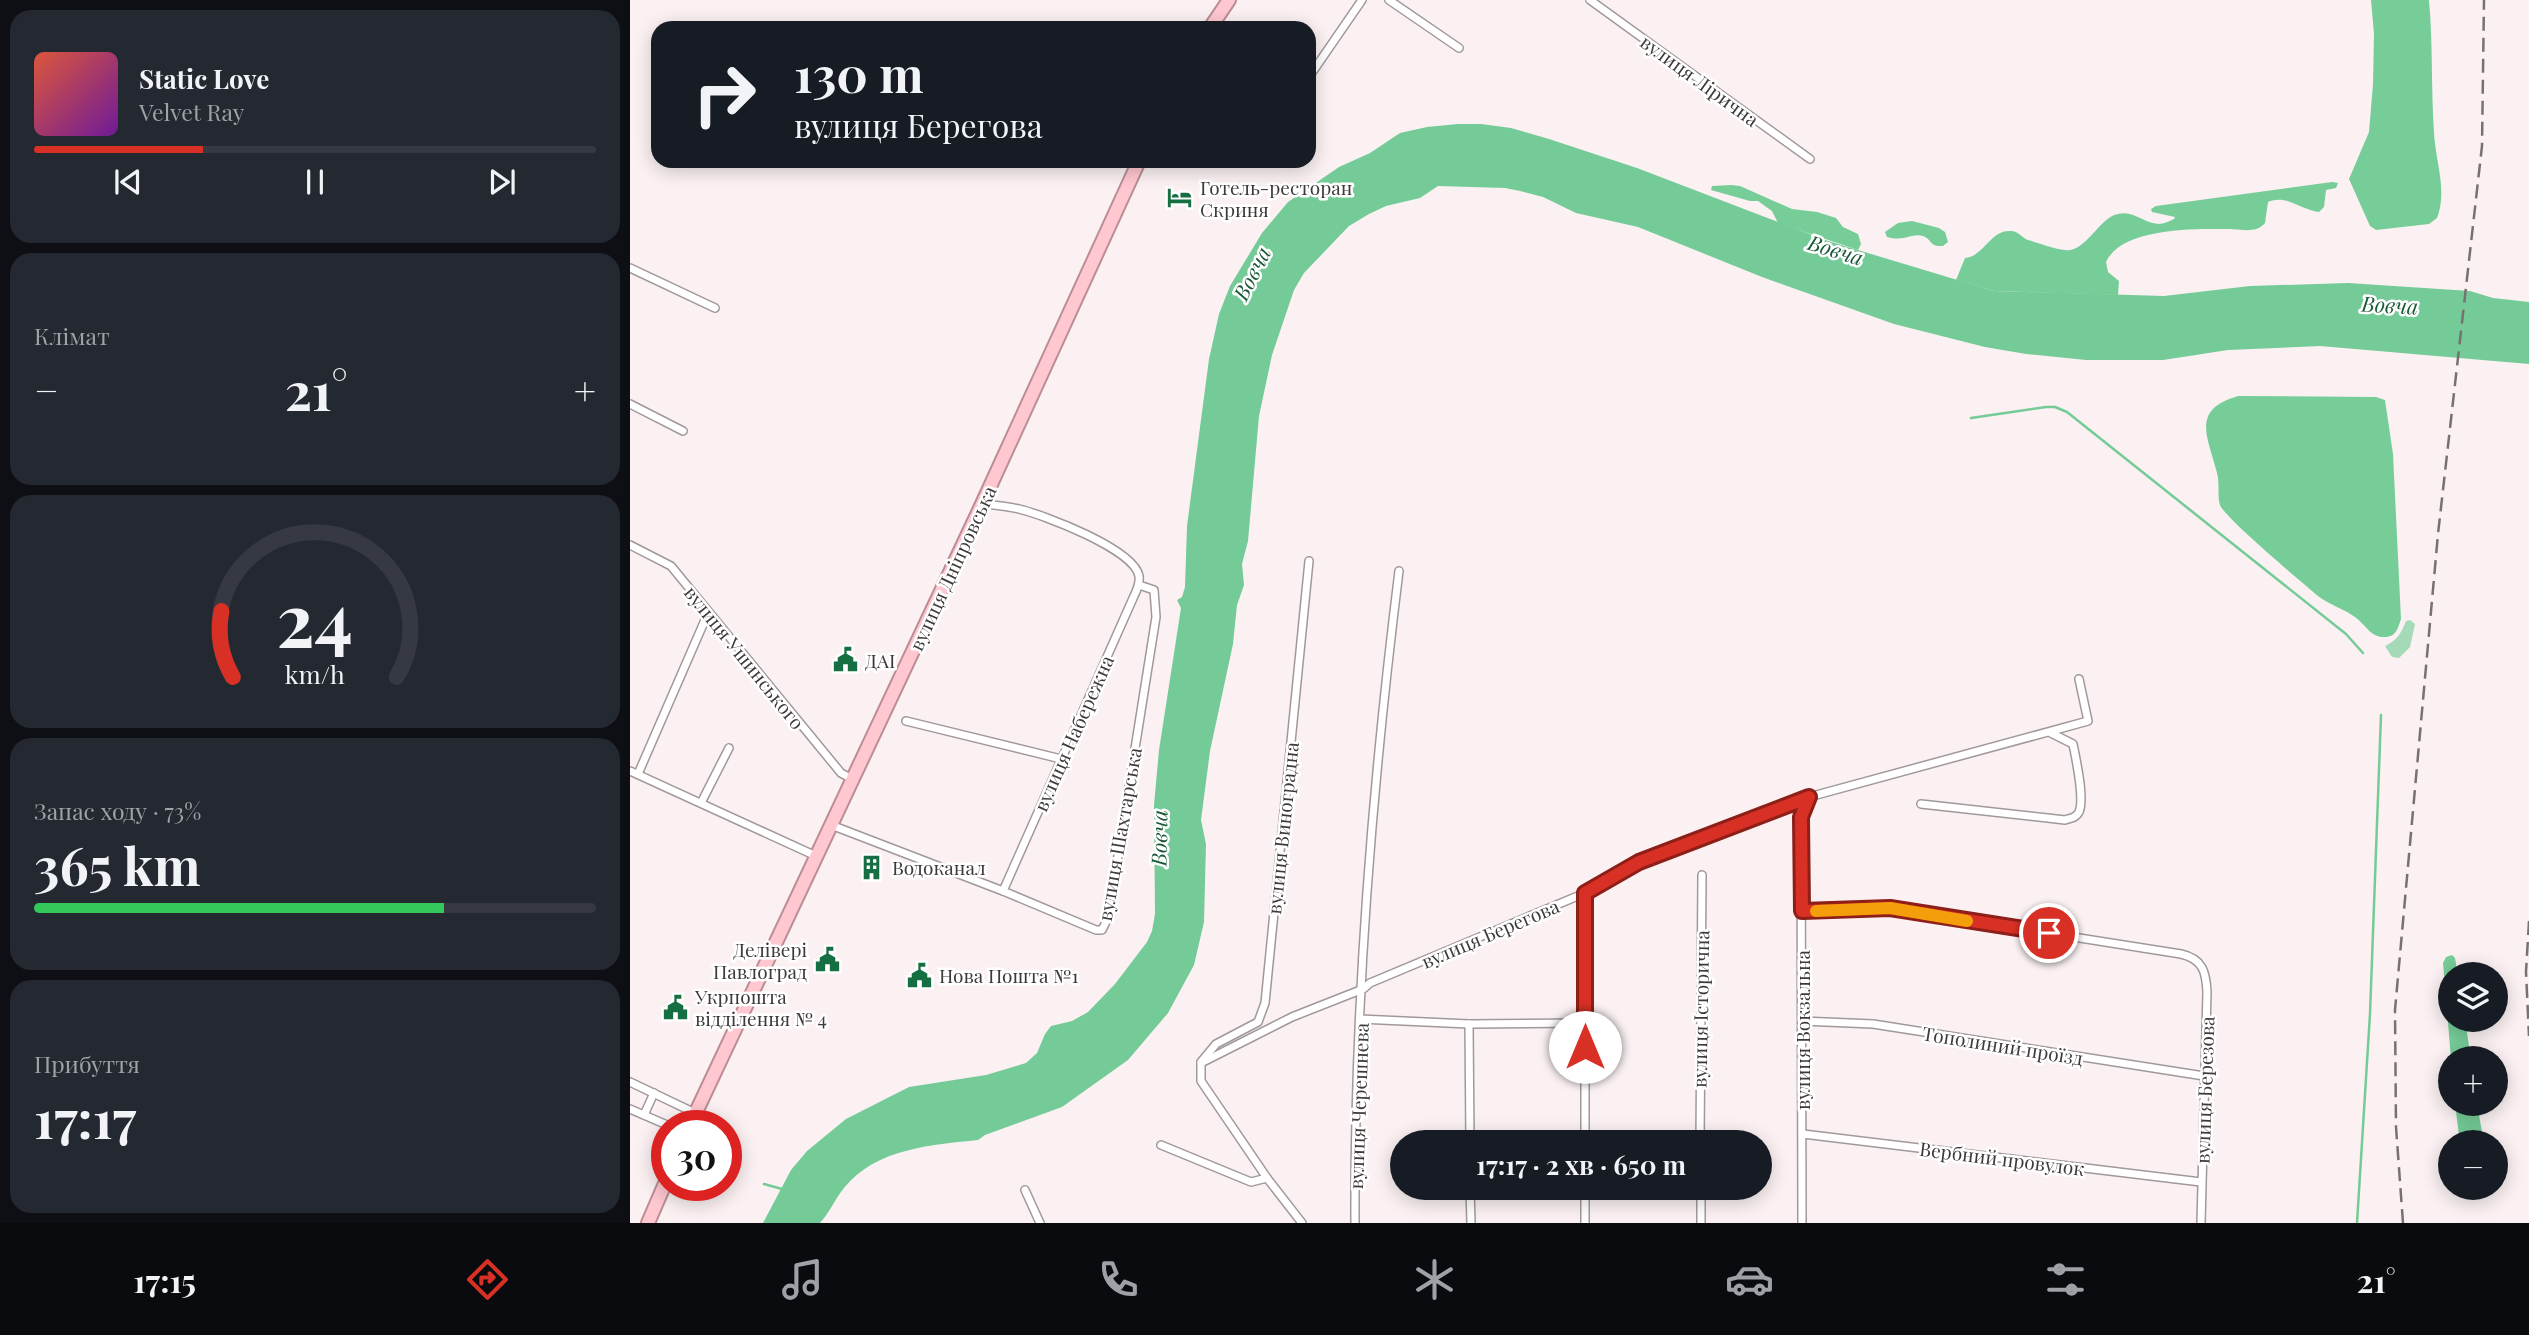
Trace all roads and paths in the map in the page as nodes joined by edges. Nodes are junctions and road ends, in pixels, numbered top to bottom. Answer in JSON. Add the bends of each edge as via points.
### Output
{"nodes":[{"id":1,"x":1229,"y":0,"type":"edge"},
{"id":2,"x":1362,"y":0,"type":"edge"},
{"id":3,"x":1389,"y":0,"type":"edge"},
{"id":4,"x":1590,"y":0,"type":"edge"},
{"id":5,"x":1215,"y":21,"type":"edge"},
{"id":6,"x":1459,"y":48,"type":"dead end"},
{"id":7,"x":1316,"y":67,"type":"edge"},
{"id":8,"x":1811,"y":159,"type":"dead end"},
{"id":9,"x":1136,"y":168,"type":"edge"},
{"id":10,"x":630,"y":268,"type":"edge"},
{"id":11,"x":715,"y":308,"type":"dead end"},
{"id":12,"x":630,"y":404,"type":"edge"},
{"id":13,"x":683,"y":431,"type":"dead end"},
{"id":14,"x":982,"y":504,"type":"junction"},
{"id":15,"x":631,"y":549,"type":"edge"},
{"id":16,"x":1309,"y":561,"type":"dead end"},
{"id":17,"x":1399,"y":570,"type":"dead end"},
{"id":18,"x":1139,"y":585,"type":"junction"},
{"id":19,"x":708,"y":613,"type":"junction"},
{"id":20,"x":2080,"y":679,"type":"dead end"},
{"id":21,"x":906,"y":721,"type":"dead end"},
{"id":22,"x":2051,"y":733,"type":"junction"},
{"id":23,"x":729,"y":748,"type":"dead end"},
{"id":24,"x":1061,"y":759,"type":"junction"},
{"id":25,"x":634,"y":773,"type":"edge"},
{"id":26,"x":852,"y":779,"type":"junction"},
{"id":27,"x":1809,"y":797,"type":"junction"},
{"id":28,"x":701,"y":803,"type":"junction"},
{"id":29,"x":1921,"y":804,"type":"dead end"},
{"id":30,"x":831,"y":825,"type":"junction"},
{"id":31,"x":817,"y":856,"type":"junction"},
{"id":32,"x":1702,"y":875,"type":"dead end"},
{"id":33,"x":1003,"y":891,"type":"junction"},
{"id":34,"x":1585,"y":893,"type":"junction"},
{"id":35,"x":1802,"y":911,"type":"junction"},
{"id":36,"x":1363,"y":989,"type":"junction"},
{"id":37,"x":1360,"y":1019,"type":"junction"},
{"id":38,"x":1802,"y":1021,"type":"junction"},
{"id":39,"x":1584,"y":1023,"type":"junction"},
{"id":40,"x":1469,"y":1024,"type":"junction"},
{"id":41,"x":1200,"y":1063,"type":"junction"},
{"id":42,"x":2204,"y":1076,"type":"junction"},
{"id":43,"x":630,"y":1082,"type":"edge"},
{"id":44,"x":654,"y":1093,"type":"junction"},
{"id":45,"x":630,"y":1109,"type":"edge"},
{"id":46,"x":680,"y":1110,"type":"edge"},
{"id":47,"x":697,"y":1110,"type":"edge"},
{"id":48,"x":644,"y":1115,"type":"junction"},
{"id":49,"x":651,"y":1118,"type":"edge"},
{"id":50,"x":1470,"y":1130,"type":"edge"},
{"id":51,"x":1585,"y":1130,"type":"edge"},
{"id":52,"x":1700,"y":1130,"type":"edge"},
{"id":53,"x":1802,"y":1134,"type":"junction"},
{"id":54,"x":1161,"y":1145,"type":"dead end"},
{"id":55,"x":1267,"y":1178,"type":"junction"},
{"id":56,"x":2201,"y":1182,"type":"junction"},
{"id":57,"x":1025,"y":1190,"type":"dead end"},
{"id":58,"x":1470,"y":1200,"type":"edge"},
{"id":59,"x":1585,"y":1200,"type":"edge"},
{"id":60,"x":1700,"y":1200,"type":"edge"},
{"id":61,"x":658,"y":1201,"type":"edge"},
{"id":62,"x":648,"y":1223,"type":"edge"},
{"id":63,"x":1040,"y":1223,"type":"edge"},
{"id":64,"x":1302,"y":1223,"type":"edge"},
{"id":65,"x":1355,"y":1223,"type":"edge"},
{"id":66,"x":1471,"y":1223,"type":"edge"},
{"id":67,"x":1585,"y":1223,"type":"edge"},
{"id":68,"x":1701,"y":1223,"type":"edge"},
{"id":69,"x":1802,"y":1223,"type":"edge"},
{"id":70,"x":2201,"y":1223,"type":"edge"}],
"edges":[{"from":1,"to":5,"type":"highway"},
{"from":2,"to":7,"type":"street"},
{"from":3,"to":6,"type":"street"},
{"from":4,"to":8,"type":"street","name":"вулиця Лірична"},
{"from":9,"to":14,"type":"highway","name":"вулиця Дніпровська"},
{"from":10,"to":11,"type":"street"},
{"from":12,"to":13,"type":"street"},
{"from":14,"to":18,"type":"street","name":"вулиця Набережна","via":[[1020,509],[1097,539],[1126,558],[1139,575]]},
{"from":14,"to":26,"type":"highway","name":"вулиця Дніпровська"},
{"from":15,"to":19,"type":"street","name":"вулиця Ушинського","via":[[671,566]]},
{"from":16,"to":41,"type":"street","name":"вулиця Виноградна","via":[[1265,1003],[1258,1021],[1216,1044]]},
{"from":17,"to":36,"type":"street","via":[[1371,837]]},
{"from":18,"to":24,"type":"street","name":"вулиця Набережна"},
{"from":18,"to":33,"type":"street","name":"вулиця Шахтарська","via":[[1154,590],[1156,617],[1106,925],[1096,930]]},
{"from":19,"to":25,"type":"street"},
{"from":19,"to":26,"type":"street","name":"вулиця Ушинського","via":[[841,773]]},
{"from":20,"to":22,"type":"street","name":"вулиця Берегова","via":[[2088,721]]},
{"from":21,"to":24,"type":"street"},
{"from":22,"to":27,"type":"street","name":"вулиця Берегова"},
{"from":22,"to":29,"type":"street","via":[[2073,744],[2080,791],[2080,811],[2074,818]]},
{"from":23,"to":28,"type":"street"},
{"from":24,"to":33,"type":"street","name":"вулиця Набережна"},
{"from":25,"to":28,"type":"street"},
{"from":26,"to":30,"type":"highway","name":"вулиця Дніпровська"},
{"from":27,"to":34,"type":"street","name":"вулиця Берегова","via":[[1639,862]]},
{"from":27,"to":35,"type":"street","name":"вулиця Вокзальна","via":[[1801,817]]},
{"from":28,"to":31,"type":"street"},
{"from":30,"to":31,"type":"highway","name":"вулиця Дніпровська"},
{"from":30,"to":33,"type":"street","name":"вулиця Шахтарська"},
{"from":31,"to":47,"type":"highway","name":"вулиця Дніпровська"},
{"from":32,"to":52,"type":"street","name":"вулиця Історична"},
{"from":34,"to":36,"type":"street","name":"вулиця Берегова"},
{"from":34,"to":39,"type":"street"},
{"from":35,"to":38,"type":"street","name":"вулиця Вокзальна"},
{"from":35,"to":42,"type":"street","name":"вулиця Березова","via":[[1890,908],[2197,960],[2206,976]]},
{"from":36,"to":37,"type":"street","name":"вулиця Черешнева"},
{"from":36,"to":41,"type":"street","name":"вулиця Берегова","via":[[1292,1017]]},
{"from":37,"to":40,"type":"street"},
{"from":37,"to":65,"type":"street","name":"вулиця Черешнева"},
{"from":38,"to":42,"type":"street","name":"Тополиний проїзд","via":[[1873,1024]]},
{"from":38,"to":53,"type":"street","name":"вулиця Вокзальна"},
{"from":39,"to":40,"type":"street"},
{"from":39,"to":51,"type":"street"},
{"from":40,"to":50,"type":"street"},
{"from":41,"to":55,"type":"street","via":[[1201,1081]]},
{"from":42,"to":56,"type":"street","name":"вулиця Березова"},
{"from":43,"to":44,"type":"street"},
{"from":44,"to":46,"type":"street"},
{"from":44,"to":48,"type":"street"},
{"from":45,"to":48,"type":"street"},
{"from":48,"to":49,"type":"street"},
{"from":53,"to":56,"type":"street","name":"Вербний провулок"},
{"from":53,"to":69,"type":"street","name":"вулиця Вокзальна"},
{"from":54,"to":55,"type":"street","via":[[1251,1182]]},
{"from":55,"to":64,"type":"street"},
{"from":56,"to":70,"type":"street","name":"вулиця Березова"},
{"from":57,"to":63,"type":"street"},
{"from":58,"to":66,"type":"street"},
{"from":59,"to":67,"type":"street"},
{"from":60,"to":68,"type":"street"},
{"from":61,"to":62,"type":"highway"}]}
